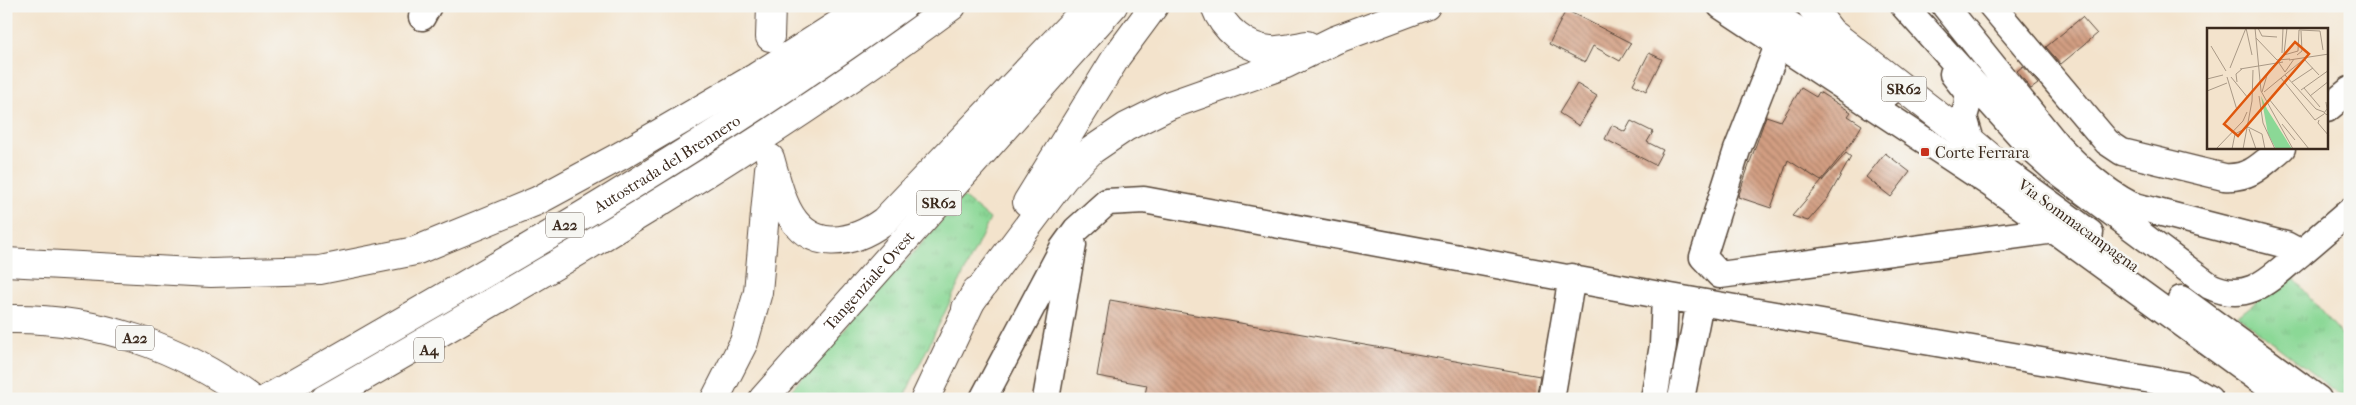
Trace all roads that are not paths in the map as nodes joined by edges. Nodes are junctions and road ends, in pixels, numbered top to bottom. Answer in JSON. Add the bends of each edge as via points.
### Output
{"nodes":[{"id":1,"x":771,"y":6,"type":"edge"},
{"id":2,"x":867,"y":6,"type":"edge"},
{"id":3,"x":903,"y":6,"type":"edge"},
{"id":4,"x":952,"y":6,"type":"edge"},
{"id":5,"x":1089,"y":6,"type":"edge"},
{"id":6,"x":1113,"y":6,"type":"edge"},
{"id":7,"x":1154,"y":6,"type":"edge"},
{"id":8,"x":1215,"y":6,"type":"edge"},
{"id":9,"x":1426,"y":6,"type":"edge"},
{"id":10,"x":1720,"y":6,"type":"edge"},
{"id":11,"x":1762,"y":6,"type":"edge"},
{"id":12,"x":1811,"y":6,"type":"edge"},
{"id":13,"x":1893,"y":6,"type":"edge"},
{"id":14,"x":1904,"y":6,"type":"edge"},
{"id":15,"x":1946,"y":6,"type":"edge"},
{"id":16,"x":1990,"y":6,"type":"edge"},
{"id":17,"x":770,"y":37,"type":"dead end"},
{"id":18,"x":1335,"y":40,"type":"junction"},
{"id":19,"x":1780,"y":43,"type":"junction"},
{"id":20,"x":2350,"y":90,"type":"edge"},
{"id":21,"x":2328,"y":108,"type":"edge"},
{"id":22,"x":1971,"y":141,"type":"junction"},
{"id":23,"x":2281,"y":149,"type":"edge"},
{"id":24,"x":2002,"y":168,"type":"junction"},
{"id":25,"x":2350,"y":211,"type":"edge"},
{"id":26,"x":1076,"y":230,"type":"junction"},
{"id":27,"x":2055,"y":230,"type":"junction"},
{"id":28,"x":2301,"y":252,"type":"junction"},
{"id":29,"x":6,"y":262,"type":"edge"},
{"id":30,"x":58,"y":266,"type":"junction"},
{"id":31,"x":6,"y":272,"type":"edge"},
{"id":32,"x":1572,"y":277,"type":"junction"},
{"id":33,"x":1665,"y":296,"type":"junction"},
{"id":34,"x":494,"y":301,"type":"junction"},
{"id":35,"x":1700,"y":302,"type":"junction"},
{"id":36,"x":966,"y":308,"type":"junction"},
{"id":37,"x":6,"y":319,"type":"edge"},
{"id":38,"x":262,"y":398,"type":"edge"},
{"id":39,"x":325,"y":399,"type":"edge"},
{"id":40,"x":364,"y":399,"type":"edge"},
{"id":41,"x":715,"y":399,"type":"edge"},
{"id":42,"x":764,"y":399,"type":"edge"},
{"id":43,"x":925,"y":399,"type":"edge"},
{"id":44,"x":983,"y":399,"type":"edge"},
{"id":45,"x":1046,"y":399,"type":"edge"},
{"id":46,"x":1551,"y":399,"type":"edge"},
{"id":47,"x":1654,"y":399,"type":"edge"},
{"id":48,"x":1681,"y":399,"type":"edge"},
{"id":49,"x":2210,"y":399,"type":"edge"},
{"id":50,"x":2286,"y":399,"type":"edge"},
{"id":51,"x":2318,"y":399,"type":"edge"}],
"edges":[{"from":1,"to":17,"type":"highway"},
{"from":2,"to":30,"type":"highway","via":[[756,77],[571,183],[537,201],[416,251],[320,270],[210,273]]},
{"from":3,"to":38,"type":"highway","name":"Autostrada del Brennero","number":"A22","via":[[856,41],[672,161],[408,319]]},
{"from":4,"to":34,"type":"highway","name":"Autostrada del Brennero","number":"A22","via":[[837,89],[719,166]]},
{"from":5,"to":41,"type":"highway","number":"SR62","via":[[884,221],[858,238],[835,242],[806,231],[788,211],[770,158],[758,292],[744,342]]},
{"from":6,"to":42,"type":"highway","name":"Tangenziale Ovest","number":"SR62"},
{"from":7,"to":36,"type":"highway","via":[[1117,56],[1065,138]]},
{"from":8,"to":18,"type":"highway","via":[[1217,14],[1236,36],[1260,48],[1272,50]]},
{"from":9,"to":18,"type":"highway"},
{"from":10,"to":19,"type":"street","name":"Via Sommacampagna"},
{"from":11,"to":24,"type":"street","name":"Via Sommacampagna"},
{"from":12,"to":22,"type":"highway","number":"SR62","via":[[1831,32]]},
{"from":13,"to":22,"type":"street","via":[[1966,88],[1969,98],[1965,126]]},
{"from":14,"to":28,"type":"street","via":[[2035,152],[2210,286],[2230,293],[2248,291],[2264,283]]},
{"from":15,"to":16,"type":"street","via":[[1971,14]]},
{"from":15,"to":28,"type":"street","via":[[2056,144],[2114,196],[2131,205],[2286,245]]},
{"from":16,"to":23,"type":"street","via":[[2097,133],[2122,152],[2234,178],[2247,175]]},
{"from":18,"to":36,"type":"highway","via":[[1286,64],[1170,105],[1126,126],[1092,150],[1064,178]]},
{"from":19,"to":27,"type":"street","name":"Via Sommacampagna","via":[[1992,184]]},
{"from":19,"to":27,"type":"street","name":"Via Sommacampagna","via":[[1737,150],[1703,257],[1720,275]]},
{"from":20,"to":21,"type":"street"},
{"from":22,"to":24,"type":"highway","number":"SR62"},
{"from":24,"to":51,"type":"street","name":"Via Sommacampagna"},
{"from":25,"to":28,"type":"street"},
{"from":26,"to":32,"type":"street","via":[[1107,202],[1144,200]]},
{"from":26,"to":44,"type":"street","via":[[1063,248]]},
{"from":26,"to":45,"type":"street"},
{"from":27,"to":50,"type":"street","name":"Via Sommacampagna"},
{"from":29,"to":30,"type":"highway"},
{"from":30,"to":31,"type":"highway"},
{"from":32,"to":33,"type":"street"},
{"from":32,"to":46,"type":"street"},
{"from":33,"to":35,"type":"street"},
{"from":33,"to":47,"type":"street","via":[[1663,345]]},
{"from":34,"to":39,"type":"highway","name":"Autostrada del Brennero","number":"A22"},
{"from":34,"to":40,"type":"highway","number":"A4"},
{"from":35,"to":48,"type":"street"},
{"from":35,"to":49,"type":"street","via":[[2186,386]]},
{"from":36,"to":43,"type":"highway"},
{"from":37,"to":38,"type":"highway","number":"A22","via":[[61,320],[152,344]]}]}
